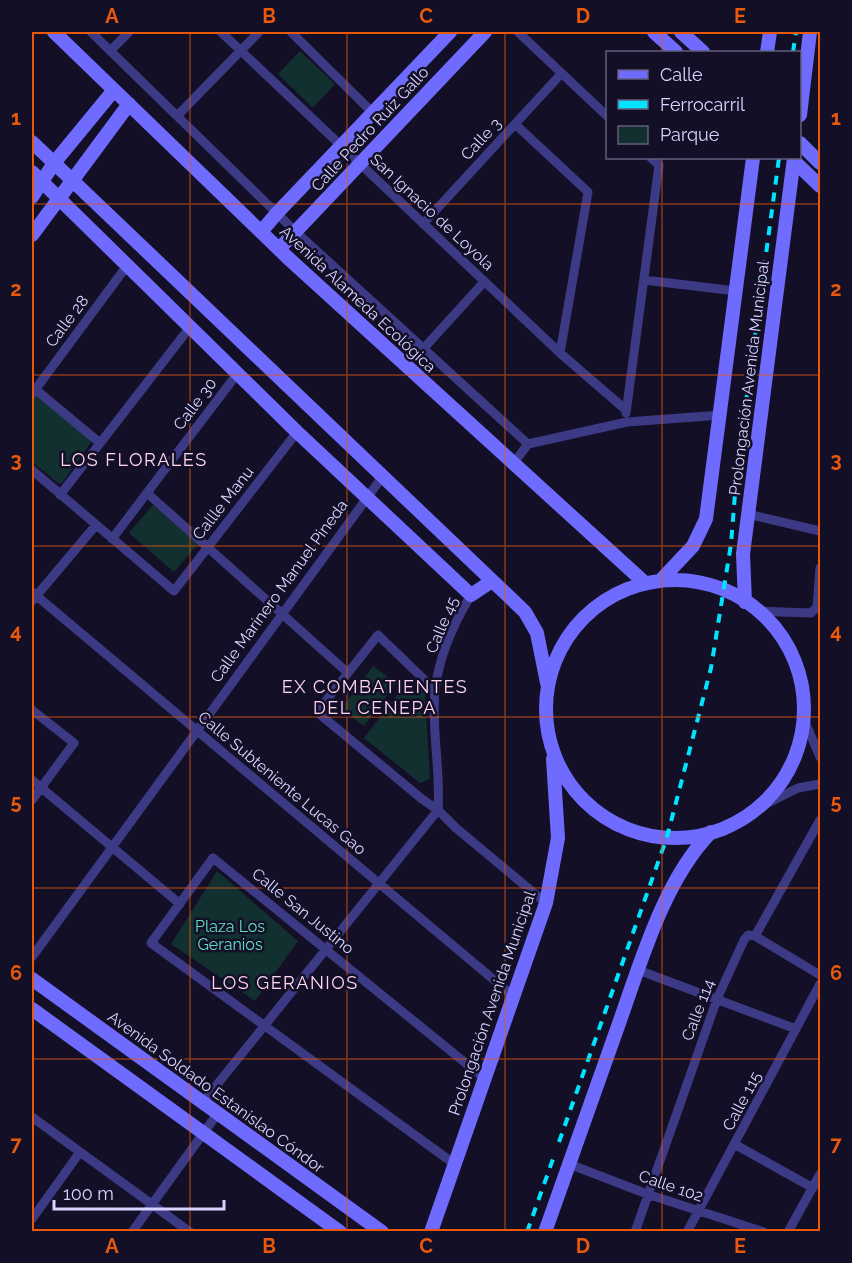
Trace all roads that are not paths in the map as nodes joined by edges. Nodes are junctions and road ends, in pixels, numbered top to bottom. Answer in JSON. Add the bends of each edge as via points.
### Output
{"nodes":[{"id":1,"x":54,"y":32,"type":"edge"},
{"id":2,"x":91,"y":32,"type":"edge"},
{"id":3,"x":129,"y":32,"type":"edge"},
{"id":4,"x":221,"y":32,"type":"edge"},
{"id":5,"x":259,"y":32,"type":"edge"},
{"id":6,"x":291,"y":32,"type":"edge"},
{"id":7,"x":450,"y":32,"type":"edge"},
{"id":8,"x":485,"y":32,"type":"edge"},
{"id":9,"x":518,"y":32,"type":"edge"},
{"id":10,"x":654,"y":32,"type":"edge"},
{"id":11,"x":681,"y":32,"type":"edge"},
{"id":12,"x":770,"y":32,"type":"edge"},
{"id":13,"x":813,"y":36,"type":"edge"},
{"id":14,"x":241,"y":50,"type":"junction"},
{"id":15,"x":111,"y":51,"type":"junction"},
{"id":16,"x":675,"y":51,"type":"edge"},
{"id":17,"x":699,"y":51,"type":"edge"},
{"id":18,"x":767,"y":51,"type":"edge"},
{"id":19,"x":561,"y":74,"type":"junction"},
{"id":20,"x":114,"y":90,"type":"junction"},
{"id":21,"x":129,"y":104,"type":"junction"},
{"id":22,"x":801,"y":109,"type":"edge"},
{"id":23,"x":373,"y":112,"type":"junction"},
{"id":24,"x":606,"y":115,"type":"edge"},
{"id":25,"x":177,"y":116,"type":"junction"},
{"id":26,"x":515,"y":124,"type":"junction"},
{"id":27,"x":32,"y":142,"type":"edge"},
{"id":28,"x":801,"y":144,"type":"edge"},
{"id":29,"x":341,"y":147,"type":"junction"},
{"id":30,"x":652,"y":159,"type":"edge"},
{"id":31,"x":753,"y":159,"type":"edge"},
{"id":32,"x":794,"y":159,"type":"edge"},
{"id":33,"x":820,"y":163,"type":"edge"},
{"id":34,"x":54,"y":164,"type":"junction"},
{"id":35,"x":359,"y":164,"type":"junction"},
{"id":36,"x":32,"y":172,"type":"edge"},
{"id":37,"x":72,"y":180,"type":"junction"},
{"id":38,"x":42,"y":182,"type":"junction"},
{"id":39,"x":820,"y":186,"type":"edge"},
{"id":40,"x":32,"y":197,"type":"edge"},
{"id":41,"x":57,"y":200,"type":"junction"},
{"id":42,"x":277,"y":213,"type":"junction"},
{"id":43,"x":423,"y":224,"type":"junction"},
{"id":44,"x":261,"y":232,"type":"junction"},
{"id":45,"x":296,"y":232,"type":"junction"},
{"id":46,"x":32,"y":235,"type":"edge"},
{"id":47,"x":279,"y":249,"type":"junction"},
{"id":48,"x":126,"y":267,"type":"junction"},
{"id":49,"x":644,"y":280,"type":"junction"},
{"id":50,"x":484,"y":282,"type":"junction"},
{"id":51,"x":736,"y":291,"type":"junction"},
{"id":52,"x":190,"y":327,"type":"junction"},
{"id":53,"x":424,"y":348,"type":"junction"},
{"id":54,"x":560,"y":353,"type":"junction"},
{"id":55,"x":237,"y":374,"type":"junction"},
{"id":56,"x":33,"y":391,"type":"edge"},
{"id":57,"x":626,"y":410,"type":"junction"},
{"id":58,"x":721,"y":415,"type":"junction"},
{"id":59,"x":627,"y":422,"type":"junction"},
{"id":60,"x":297,"y":432,"type":"junction"},
{"id":61,"x":100,"y":442,"type":"junction"},
{"id":62,"x":528,"y":444,"type":"junction"},
{"id":63,"x":513,"y":464,"type":"junction"},
{"id":64,"x":32,"y":470,"type":"edge"},
{"id":65,"x":383,"y":476,"type":"junction"},
{"id":66,"x":147,"y":493,"type":"junction"},
{"id":67,"x":60,"y":495,"type":"junction"},
{"id":68,"x":365,"y":498,"type":"junction"},
{"id":69,"x":748,"y":514,"type":"junction"},
{"id":70,"x":96,"y":525,"type":"junction"},
{"id":71,"x":820,"y":531,"type":"edge"},
{"id":72,"x":112,"y":539,"type":"junction"},
{"id":73,"x":208,"y":547,"type":"junction"},
{"id":74,"x":820,"y":568,"type":"edge"},
{"id":75,"x":492,"y":581,"type":"junction"},
{"id":76,"x":660,"y":581,"type":"junction"},
{"id":77,"x":645,"y":584,"type":"junction"},
{"id":78,"x":33,"y":596,"type":"edge"},
{"id":79,"x":471,"y":596,"type":"junction"},
{"id":80,"x":819,"y":596,"type":"edge"},
{"id":81,"x":746,"y":602,"type":"junction"},
{"id":82,"x":758,"y":611,"type":"junction"},
{"id":83,"x":283,"y":612,"type":"junction"},
{"id":84,"x":348,"y":673,"type":"junction"},
{"id":85,"x":548,"y":686,"type":"junction"},
{"id":86,"x":435,"y":690,"type":"junction"},
{"id":87,"x":32,"y":711,"type":"edge"},
{"id":88,"x":803,"y":717,"type":"junction"},
{"id":89,"x":196,"y":730,"type":"junction"},
{"id":90,"x":551,"y":745,"type":"junction"},
{"id":91,"x":820,"y":757,"type":"edge"},
{"id":92,"x":32,"y":780,"type":"edge"},
{"id":93,"x":820,"y":784,"type":"edge"},
{"id":94,"x":41,"y":787,"type":"junction"},
{"id":95,"x":32,"y":800,"type":"edge"},
{"id":96,"x":758,"y":808,"type":"junction"},
{"id":97,"x":438,"y":810,"type":"junction"},
{"id":98,"x":820,"y":820,"type":"edge"},
{"id":99,"x":711,"y":832,"type":"junction"},
{"id":100,"x":111,"y":848,"type":"junction"},
{"id":101,"x":378,"y":883,"type":"junction"},
{"id":102,"x":546,"y":903,"type":"junction"},
{"id":103,"x":180,"y":904,"type":"junction"},
{"id":104,"x":755,"y":936,"type":"junction"},
{"id":105,"x":325,"y":949,"type":"junction"},
{"id":106,"x":32,"y":957,"type":"edge"},
{"id":107,"x":638,"y":970,"type":"junction"},
{"id":108,"x":820,"y":975,"type":"edge"},
{"id":109,"x":32,"y":979,"type":"edge"},
{"id":110,"x":820,"y":984,"type":"edge"},
{"id":111,"x":513,"y":996,"type":"junction"},
{"id":112,"x":717,"y":999,"type":"junction"},
{"id":113,"x":32,"y":1009,"type":"edge"},
{"id":114,"x":264,"y":1026,"type":"junction"},
{"id":115,"x":796,"y":1029,"type":"junction"},
{"id":116,"x":484,"y":1078,"type":"junction"},
{"id":117,"x":203,"y":1102,"type":"junction"},
{"id":118,"x":218,"y":1113,"type":"junction"},
{"id":119,"x":32,"y":1117,"type":"edge"},
{"id":120,"x":203,"y":1133,"type":"junction"},
{"id":121,"x":736,"y":1145,"type":"junction"},
{"id":122,"x":80,"y":1152,"type":"junction"},
{"id":123,"x":453,"y":1163,"type":"junction"},
{"id":124,"x":569,"y":1164,"type":"junction"},
{"id":125,"x":820,"y":1174,"type":"edge"},
{"id":126,"x":813,"y":1188,"type":"junction"},
{"id":127,"x":647,"y":1194,"type":"junction"},
{"id":128,"x":152,"y":1204,"type":"junction"},
{"id":129,"x":698,"y":1211,"type":"junction"},
{"id":130,"x":32,"y":1219,"type":"edge"},
{"id":131,"x":132,"y":1232,"type":"edge"},
{"id":132,"x":190,"y":1232,"type":"edge"},
{"id":133,"x":340,"y":1232,"type":"edge"},
{"id":134,"x":382,"y":1232,"type":"edge"},
{"id":135,"x":431,"y":1232,"type":"edge"},
{"id":136,"x":545,"y":1232,"type":"edge"},
{"id":137,"x":635,"y":1232,"type":"edge"},
{"id":138,"x":687,"y":1232,"type":"edge"},
{"id":139,"x":764,"y":1232,"type":"edge"},
{"id":140,"x":788,"y":1232,"type":"edge"}],
"edges":[{"from":1,"to":20,"type":"main road","name":"Avenida Alameda Ecológica"},
{"from":2,"to":15,"type":"street","name":"Avenida Alameda Ecológica"},
{"from":3,"to":15,"type":"street"},
{"from":4,"to":14,"type":"street","name":"San Ignacio de Loyola"},
{"from":5,"to":14,"type":"street"},
{"from":6,"to":23,"type":"street"},
{"from":7,"to":23,"type":"main road","name":"Calle Pedro Ruiz Gallo"},
{"from":8,"to":35,"type":"main road","name":"Calle Pedro Ruiz Gallo"},
{"from":9,"to":19,"type":"street"},
{"from":10,"to":16,"type":"main road"},
{"from":11,"to":17,"type":"main road"},
{"from":12,"to":18,"type":"main road"},
{"from":13,"to":22,"type":"main road"},
{"from":14,"to":25,"type":"street"},
{"from":14,"to":29,"type":"street","name":"San Ignacio de Loyola"},
{"from":15,"to":25,"type":"street","name":"Avenida Alameda Ecológica"},
{"from":19,"to":24,"type":"street"},
{"from":19,"to":26,"type":"street","name":"Calle 3"},
{"from":20,"to":21,"type":"main road","name":"Avenida Alameda Ecológica"},
{"from":20,"to":34,"type":"main road"},
{"from":21,"to":37,"type":"main road"},
{"from":21,"to":44,"type":"main road","name":"Avenida Alameda Ecológica"},
{"from":23,"to":29,"type":"main road","name":"Calle Pedro Ruiz Gallo"},
{"from":25,"to":42,"type":"street","name":"Avenida Alameda Ecológica"},
{"from":26,"to":43,"type":"street","name":"Calle 3"},
{"from":26,"to":54,"type":"street","via":[[588,192]]},
{"from":27,"to":34,"type":"main road"},
{"from":28,"to":33,"type":"main road"},
{"from":29,"to":35,"type":"street","name":"San Ignacio de Loyola"},
{"from":29,"to":42,"type":"main road","name":"Calle Pedro Ruiz Gallo"},
{"from":30,"to":49,"type":"street","via":[[659,165]]},
{"from":31,"to":51,"type":"main road","name":"Prolongación Avenida Municipal"},
{"from":32,"to":39,"type":"main road"},
{"from":32,"to":69,"type":"main road","name":"Prolongación Avenida Municipal"},
{"from":34,"to":37,"type":"main road"},
{"from":34,"to":38,"type":"main road"},
{"from":35,"to":43,"type":"street","name":"San Ignacio de Loyola"},
{"from":35,"to":45,"type":"main road","name":"Calle Pedro Ruiz Gallo"},
{"from":36,"to":38,"type":"main road"},
{"from":37,"to":41,"type":"main road"},
{"from":37,"to":65,"type":"main road"},
{"from":38,"to":40,"type":"main road"},
{"from":38,"to":41,"type":"main road"},
{"from":41,"to":46,"type":"main road"},
{"from":41,"to":48,"type":"main road"},
{"from":42,"to":44,"type":"main road","name":"Calle Pedro Ruiz Gallo"},
{"from":42,"to":45,"type":"street","name":"Avenida Alameda Ecológica"},
{"from":43,"to":50,"type":"street","name":"San Ignacio de Loyola"},
{"from":44,"to":47,"type":"main road","name":"Avenida Alameda Ecológica"},
{"from":45,"to":47,"type":"main road","name":"Calle Pedro Ruiz Gallo"},
{"from":45,"to":53,"type":"street","name":"Avenida Alameda Ecológica"},
{"from":47,"to":63,"type":"main road","name":"Avenida Alameda Ecológica"},
{"from":48,"to":52,"type":"main road"},
{"from":48,"to":56,"type":"street","name":"Calle 28"},
{"from":49,"to":51,"type":"street"},
{"from":49,"to":57,"type":"street"},
{"from":50,"to":53,"type":"street"},
{"from":50,"to":54,"type":"street","name":"San Ignacio de Loyola"},
{"from":51,"to":58,"type":"main road","name":"Prolongación Avenida Municipal"},
{"from":52,"to":55,"type":"main road"},
{"from":52,"to":61,"type":"street"},
{"from":53,"to":62,"type":"street","name":"Avenida Alameda Ecológica"},
{"from":54,"to":57,"type":"street","name":"San Ignacio de Loyola"},
{"from":55,"to":60,"type":"main road"},
{"from":55,"to":66,"type":"street","name":"Calle 30"},
{"from":56,"to":61,"type":"street"},
{"from":57,"to":59,"type":"street"},
{"from":58,"to":59,"type":"street"},
{"from":58,"to":76,"type":"main road","name":"Prolongación Avenida Municipal","via":[[703,528],[693,546]]},
{"from":59,"to":62,"type":"street"},
{"from":60,"to":68,"type":"main road"},
{"from":60,"to":73,"type":"street","name":"Callle Manu"},
{"from":61,"to":67,"type":"street"},
{"from":62,"to":63,"type":"street"},
{"from":63,"to":77,"type":"main road","name":"Avenida Alameda Ecológica"},
{"from":64,"to":67,"type":"street"},
{"from":65,"to":68,"type":"street","name":"Calle Marinero Manuel Pineda"},
{"from":65,"to":75,"type":"main road"},
{"from":66,"to":72,"type":"street","name":"Calle 30"},
{"from":66,"to":73,"type":"street"},
{"from":67,"to":70,"type":"street"},
{"from":68,"to":79,"type":"main road"},
{"from":68,"to":83,"type":"street","name":"Calle Marinero Manuel Pineda"},
{"from":69,"to":71,"type":"street"},
{"from":69,"to":81,"type":"main road","name":"Prolongación Avenida Municipal","via":[[743,554]]},
{"from":70,"to":72,"type":"street"},
{"from":70,"to":78,"type":"street"},
{"from":72,"to":73,"type":"street","name":"Callle Manu","via":[[174,591]]},
{"from":73,"to":83,"type":"street"},
{"from":74,"to":80,"type":"street"},
{"from":75,"to":79,"type":"main road"},
{"from":75,"to":85,"type":"main road","via":[[525,612],[537,633]]},
{"from":76,"to":77,"type":"main road","name":"Prolongación Avenida Municipal"},
{"from":76,"to":81,"type":"main road","name":"Prolongación Avenida Municipal","via":[[704,584]]},
{"from":77,"to":85,"type":"main road","name":"Prolongación Avenida Municipal","via":[[617,593],[581,620],[563,644]]},
{"from":78,"to":89,"type":"street","name":"Calle Subteniente Lucas Gao"},
{"from":79,"to":86,"type":"street","name":"Calle 45","via":[[458,617]]},
{"from":80,"to":82,"type":"street","via":[[817,608],[811,613]]},
{"from":81,"to":82,"type":"main road","name":"Prolongación Avenida Municipal"},
{"from":82,"to":88,"type":"main road","name":"Prolongación Avenida Municipal","via":[[778,633],[793,659],[802,687]]},
{"from":83,"to":84,"type":"street"},
{"from":83,"to":89,"type":"street","name":"Calle Marinero Manuel Pineda"},
{"from":84,"to":86,"type":"street","via":[[378,635]]},
{"from":84,"to":97,"type":"street","via":[[317,712]]},
{"from":85,"to":90,"type":"main road","name":"Prolongación Avenida Municipal","via":[[546,716]]},
{"from":86,"to":97,"type":"street","name":"Calle 45"},
{"from":87,"to":94,"type":"street","via":[[74,743]]},
{"from":88,"to":91,"type":"street"},
{"from":88,"to":96,"type":"main road","name":"Prolongación Avenida Municipal","via":[[793,760],[778,786]]},
{"from":89,"to":100,"type":"street","name":"Calle Marinero Manuel Pineda"},
{"from":89,"to":101,"type":"street","name":"Calle Subteniente Lucas Gao"},
{"from":90,"to":99,"type":"main road","name":"Prolongación Avenida Municipal","via":[[571,785],[592,807],[617,824],[660,837]]},
{"from":90,"to":102,"type":"main road","name":"Prolongación Avenida Municipal","via":[[558,838]]},
{"from":92,"to":94,"type":"street"},
{"from":93,"to":96,"type":"street","via":[[798,788]]},
{"from":94,"to":95,"type":"street"},
{"from":94,"to":100,"type":"street"},
{"from":96,"to":99,"type":"main road","name":"Prolongación Avenida Municipal"},
{"from":97,"to":101,"type":"street"},
{"from":97,"to":102,"type":"street"},
{"from":98,"to":104,"type":"street","name":"Calle 114"},
{"from":99,"to":107,"type":"main road","name":"Prolongación Avenida Municipal","via":[[680,873]]},
{"from":100,"to":103,"type":"street"},
{"from":100,"to":106,"type":"street","name":"Calle Marinero Manuel Pineda"},
{"from":101,"to":105,"type":"street"},
{"from":101,"to":111,"type":"street","name":"Calle Subteniente Lucas Gao"},
{"from":102,"to":111,"type":"main road","name":"Prolongación Avenida Municipal"},
{"from":103,"to":105,"type":"street","name":"Calle San Justino","via":[[213,858]]},
{"from":103,"to":114,"type":"street","via":[[151,943]]},
{"from":104,"to":108,"type":"street"},
{"from":104,"to":112,"type":"street","name":"Calle 114","via":[[748,935],[744,940]]},
{"from":105,"to":114,"type":"street"},
{"from":105,"to":116,"type":"street","name":"Calle San Justino"},
{"from":107,"to":112,"type":"street"},
{"from":107,"to":124,"type":"main road","name":"Prolongación Avenida Municipal"},
{"from":109,"to":117,"type":"main road","name":"Avenida Soldado Estanislao Cóndor"},
{"from":110,"to":115,"type":"street","name":"Calle 115"},
{"from":111,"to":116,"type":"main road","name":"Prolongación Avenida Municipal"},
{"from":112,"to":115,"type":"street"},
{"from":112,"to":127,"type":"street","name":"Calle 114"},
{"from":113,"to":120,"type":"main road"},
{"from":114,"to":117,"type":"street"},
{"from":114,"to":123,"type":"street"},
{"from":115,"to":121,"type":"street","name":"Calle 115"},
{"from":116,"to":123,"type":"main road","name":"Prolongación Avenida Municipal"},
{"from":117,"to":118,"type":"main road","name":"Avenida Soldado Estanislao Cóndor"},
{"from":118,"to":120,"type":"street"},
{"from":118,"to":134,"type":"main road","name":"Avenida Soldado Estanislao Cóndor"},
{"from":119,"to":122,"type":"street"},
{"from":120,"to":128,"type":"street"},
{"from":120,"to":133,"type":"main road"},
{"from":121,"to":126,"type":"street"},
{"from":121,"to":129,"type":"street","name":"Calle 115"},
{"from":122,"to":128,"type":"street"},
{"from":122,"to":130,"type":"street"},
{"from":123,"to":135,"type":"main road","name":"Prolongación Avenida Municipal"},
{"from":124,"to":127,"type":"street","name":"Calle 102"},
{"from":124,"to":136,"type":"main road","name":"Prolongación Avenida Municipal"},
{"from":125,"to":126,"type":"street"},
{"from":126,"to":140,"type":"street"},
{"from":127,"to":129,"type":"street","name":"Calle 102"},
{"from":127,"to":137,"type":"street","name":"Calle 114"},
{"from":128,"to":131,"type":"street"},
{"from":128,"to":132,"type":"street"},
{"from":129,"to":138,"type":"street","name":"Calle 115"},
{"from":129,"to":139,"type":"street","name":"Calle 102"}]}
